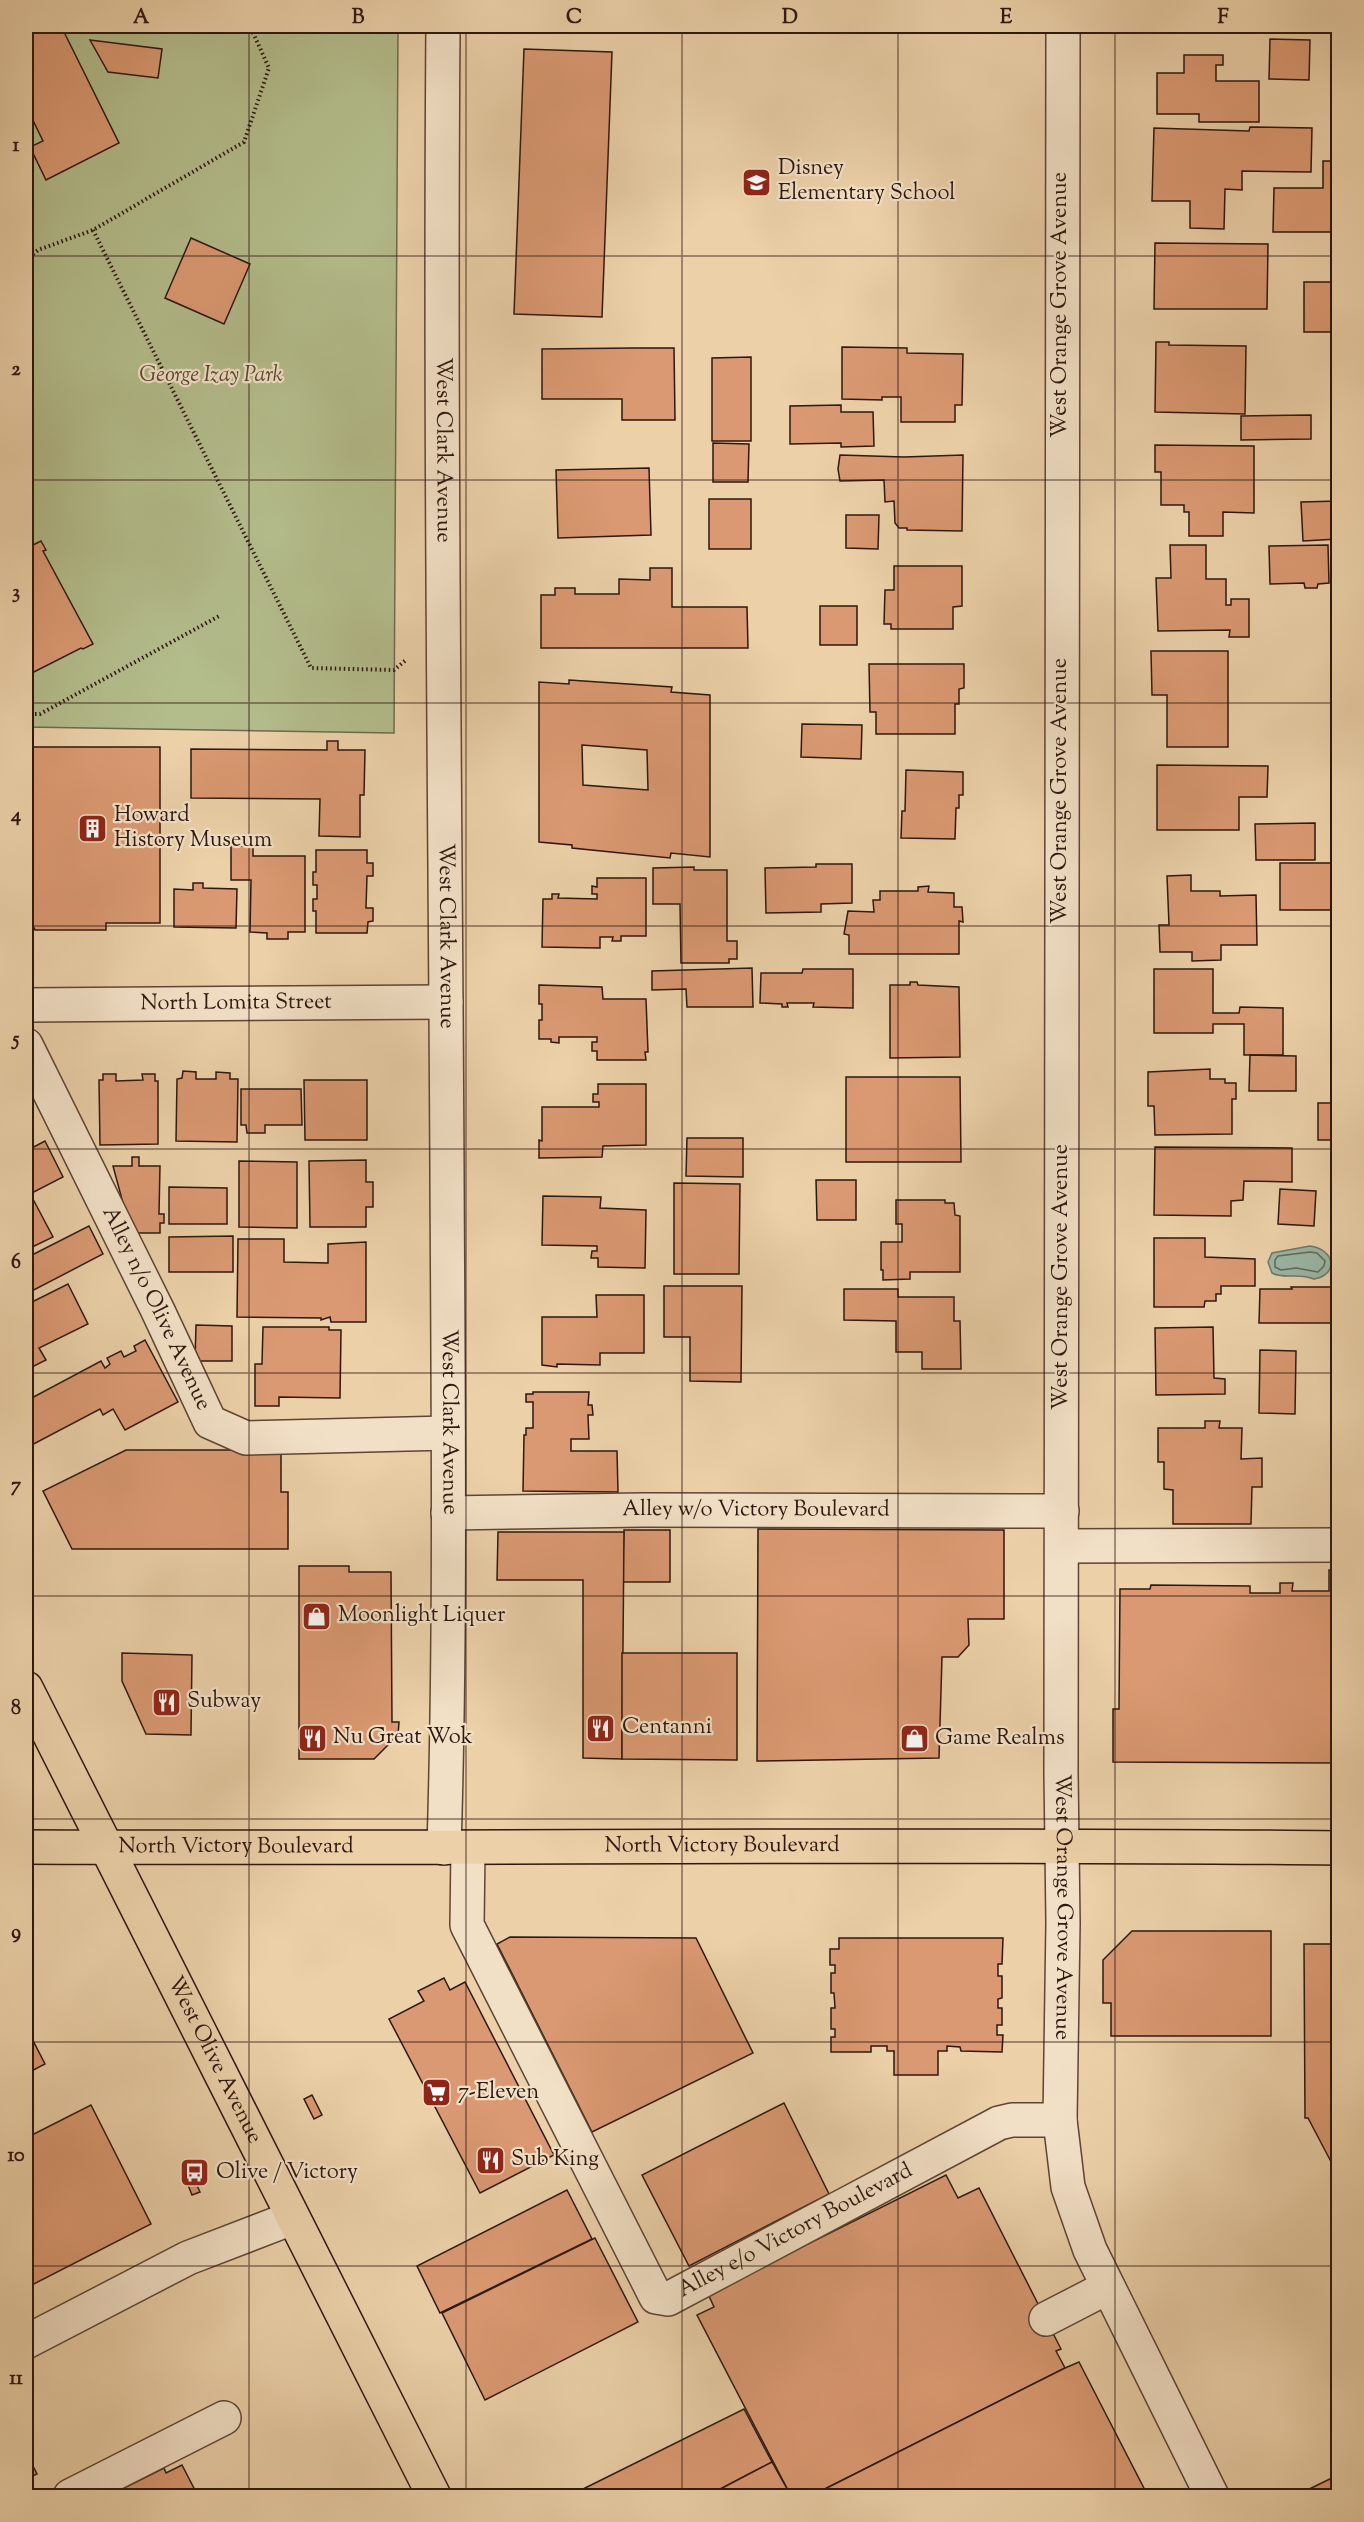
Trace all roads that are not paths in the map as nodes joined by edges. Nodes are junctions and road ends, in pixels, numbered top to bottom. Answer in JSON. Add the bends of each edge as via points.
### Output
{"nodes":[{"id":1,"x":443,"y":26,"type":"edge"},
{"id":2,"x":1063,"y":26,"type":"edge"},
{"id":3,"x":446,"y":1002,"type":"junction"},
{"id":4,"x":26,"y":1005,"type":"edge"},
{"id":5,"x":26,"y":1045,"type":"edge"},
{"id":6,"x":448,"y":1432,"type":"junction"},
{"id":7,"x":1062,"y":1511,"type":"junction"},
{"id":8,"x":448,"y":1513,"type":"junction"},
{"id":9,"x":1338,"y":1545,"type":"edge"},
{"id":10,"x":1062,"y":1546,"type":"junction"},
{"id":11,"x":26,"y":1688,"type":"edge"},
{"id":12,"x":1061,"y":1845,"type":"junction"},
{"id":13,"x":26,"y":1847,"type":"edge"},
{"id":14,"x":106,"y":1847,"type":"junction"},
{"id":15,"x":456,"y":1848,"type":"junction"},
{"id":16,"x":1338,"y":1848,"type":"edge"},
{"id":17,"x":1060,"y":2120,"type":"junction"},
{"id":18,"x":292,"y":2218,"type":"junction"},
{"id":19,"x":1108,"y":2287,"type":"junction"},
{"id":20,"x":1046,"y":2319,"type":"dead end"},
{"id":21,"x":26,"y":2342,"type":"edge"},
{"id":22,"x":224,"y":2418,"type":"dead end"},
{"id":23,"x":70,"y":2496,"type":"edge"},
{"id":24,"x":434,"y":2496,"type":"edge"},
{"id":25,"x":1212,"y":2496,"type":"edge"}],
"edges":[{"from":1,"to":3,"type":"street","name":"West Clark Avenue"},
{"from":2,"to":7,"type":"street","name":"West Orange Grove Avenue"},
{"from":3,"to":4,"type":"street","name":"North Lomita Street"},
{"from":3,"to":6,"type":"street","name":"West Clark Avenue"},
{"from":5,"to":6,"type":"street","name":"Alley n/o Olive Avenue","via":[[210,1422],[246,1438]]},
{"from":6,"to":8,"type":"street","name":"West Clark Avenue"},
{"from":7,"to":8,"type":"street","name":"Alley w/o Victory Boulevard"},
{"from":7,"to":10,"type":"street","name":"West Orange Grove Avenue"},
{"from":8,"to":15,"type":"street","name":"West Clark Avenue"},
{"from":9,"to":10,"type":"street"},
{"from":10,"to":12,"type":"street","name":"West Orange Grove Avenue"},
{"from":11,"to":14,"type":"main road","name":"West Olive Avenue"},
{"from":12,"to":15,"type":"main road","name":"North Victory Boulevard"},
{"from":12,"to":16,"type":"main road","name":"North Victory Boulevard"},
{"from":12,"to":17,"type":"street","name":"West Orange Grove Avenue"},
{"from":13,"to":14,"type":"main road","name":"North Victory Boulevard"},
{"from":14,"to":15,"type":"main road","name":"North Victory Boulevard"},
{"from":14,"to":18,"type":"main road","name":"West Olive Avenue"},
{"from":15,"to":17,"type":"street","name":"Alley e/o Victory Boulevard","via":[[467,1925],[656,2297],[668,2299],[999,2123]]},
{"from":17,"to":19,"type":"street","name":"West Orange Grove Avenue","via":[[1068,2187]]},
{"from":18,"to":21,"type":"street","via":[[188,2258]]},
{"from":18,"to":24,"type":"main road","name":"West Olive Avenue"},
{"from":19,"to":20,"type":"street"},
{"from":19,"to":25,"type":"street","name":"West Orange Grove Avenue"},
{"from":22,"to":23,"type":"street"}]}
